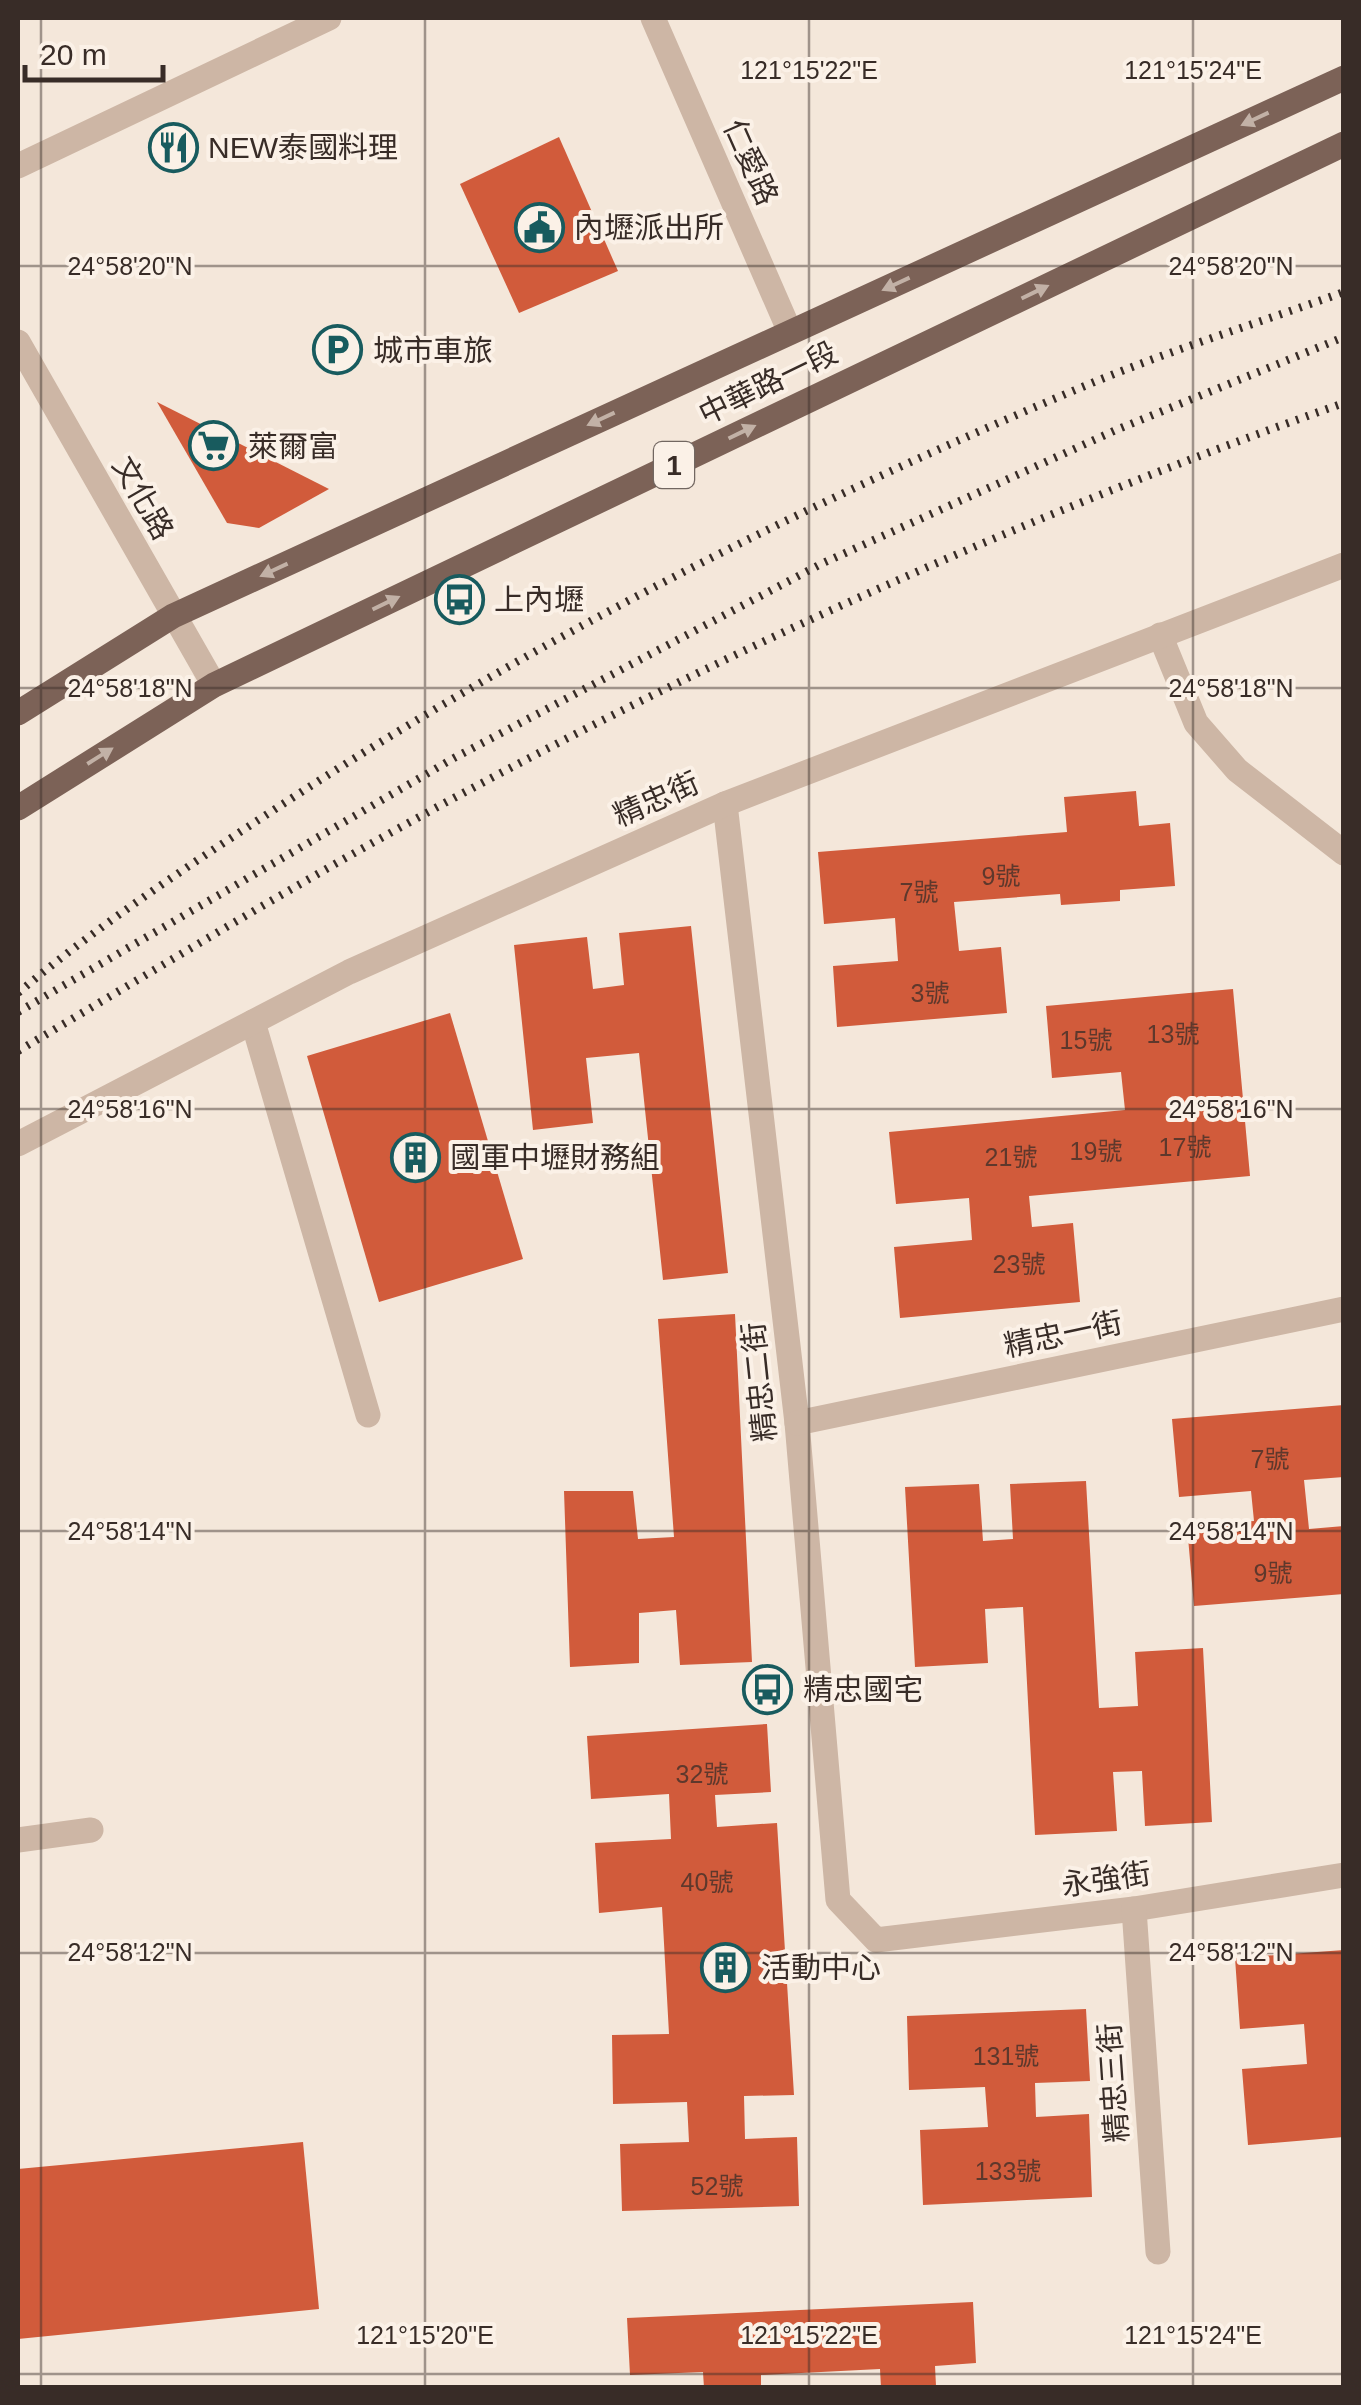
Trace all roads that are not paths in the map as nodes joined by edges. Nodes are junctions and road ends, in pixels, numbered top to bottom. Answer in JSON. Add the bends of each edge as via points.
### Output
{"nodes":[{"id":1,"x":329,"y":18,"type":"edge"},
{"id":2,"x":652,"y":18,"type":"edge"},
{"id":3,"x":1344,"y":78,"type":"edge"},
{"id":4,"x":1344,"y":144,"type":"edge"},
{"id":5,"x":18,"y":166,"type":"edge"},
{"id":6,"x":790,"y":332,"type":"junction"},
{"id":7,"x":18,"y":342,"type":"edge"},
{"id":8,"x":1344,"y":565,"type":"edge"},
{"id":9,"x":173,"y":616,"type":"junction"},
{"id":10,"x":1160,"y":635,"type":"junction"},
{"id":11,"x":214,"y":684,"type":"junction"},
{"id":12,"x":18,"y":714,"type":"edge"},
{"id":13,"x":725,"y":804,"type":"junction"},
{"id":14,"x":18,"y":808,"type":"edge"},
{"id":15,"x":1344,"y":852,"type":"edge"},
{"id":16,"x":253,"y":1022,"type":"junction"},
{"id":17,"x":18,"y":1144,"type":"edge"},
{"id":18,"x":1344,"y":1310,"type":"edge"},
{"id":19,"x":368,"y":1414,"type":"dead end"},
{"id":20,"x":797,"y":1423,"type":"junction"},
{"id":21,"x":91,"y":1830,"type":"dead end"},
{"id":22,"x":18,"y":1840,"type":"edge"},
{"id":23,"x":1344,"y":1875,"type":"edge"},
{"id":24,"x":1134,"y":1909,"type":"junction"},
{"id":25,"x":876,"y":1940,"type":"joint"},
{"id":26,"x":1158,"y":2252,"type":"dead end"}],
"edges":[{"from":1,"to":5,"type":"street"},
{"from":2,"to":6,"type":"street","name":"仁愛路"},
{"from":3,"to":6,"type":"main road","name":"中華路一段","number":"1","one_way":true},
{"from":11,"to":4,"type":"main road","name":"中華路一段","number":"1","one_way":true},
{"from":6,"to":9,"type":"main road","name":"中華路一段","number":"1","one_way":true},
{"from":7,"to":9,"type":"street","name":"文化路"},
{"from":8,"to":10,"type":"street","name":"精忠街"},
{"from":9,"to":11,"type":"street","name":"文化路"},
{"from":9,"to":12,"type":"main road","name":"中華路一段","number":"1"},
{"from":10,"to":13,"type":"street","name":"精忠街"},
{"from":10,"to":15,"type":"street","via":[[1196,723],[1237,770]]},
{"from":14,"to":11,"type":"main road","name":"中華路一段","number":"1","one_way":true},
{"from":13,"to":16,"type":"street","name":"精忠街","via":[[349,972]]},
{"from":13,"to":20,"type":"street","name":"精忠二街"},
{"from":16,"to":17,"type":"street","name":"精忠街"},
{"from":16,"to":19,"type":"street"},
{"from":18,"to":20,"type":"street","name":"精忠一街"},
{"from":20,"to":25,"type":"street","name":"精忠二街","via":[[838,1900]]},
{"from":21,"to":22,"type":"street"},
{"from":23,"to":24,"type":"street","name":"永強街"},
{"from":24,"to":25,"type":"street","name":"永強街"},
{"from":24,"to":26,"type":"street","name":"精忠三街"}]}
